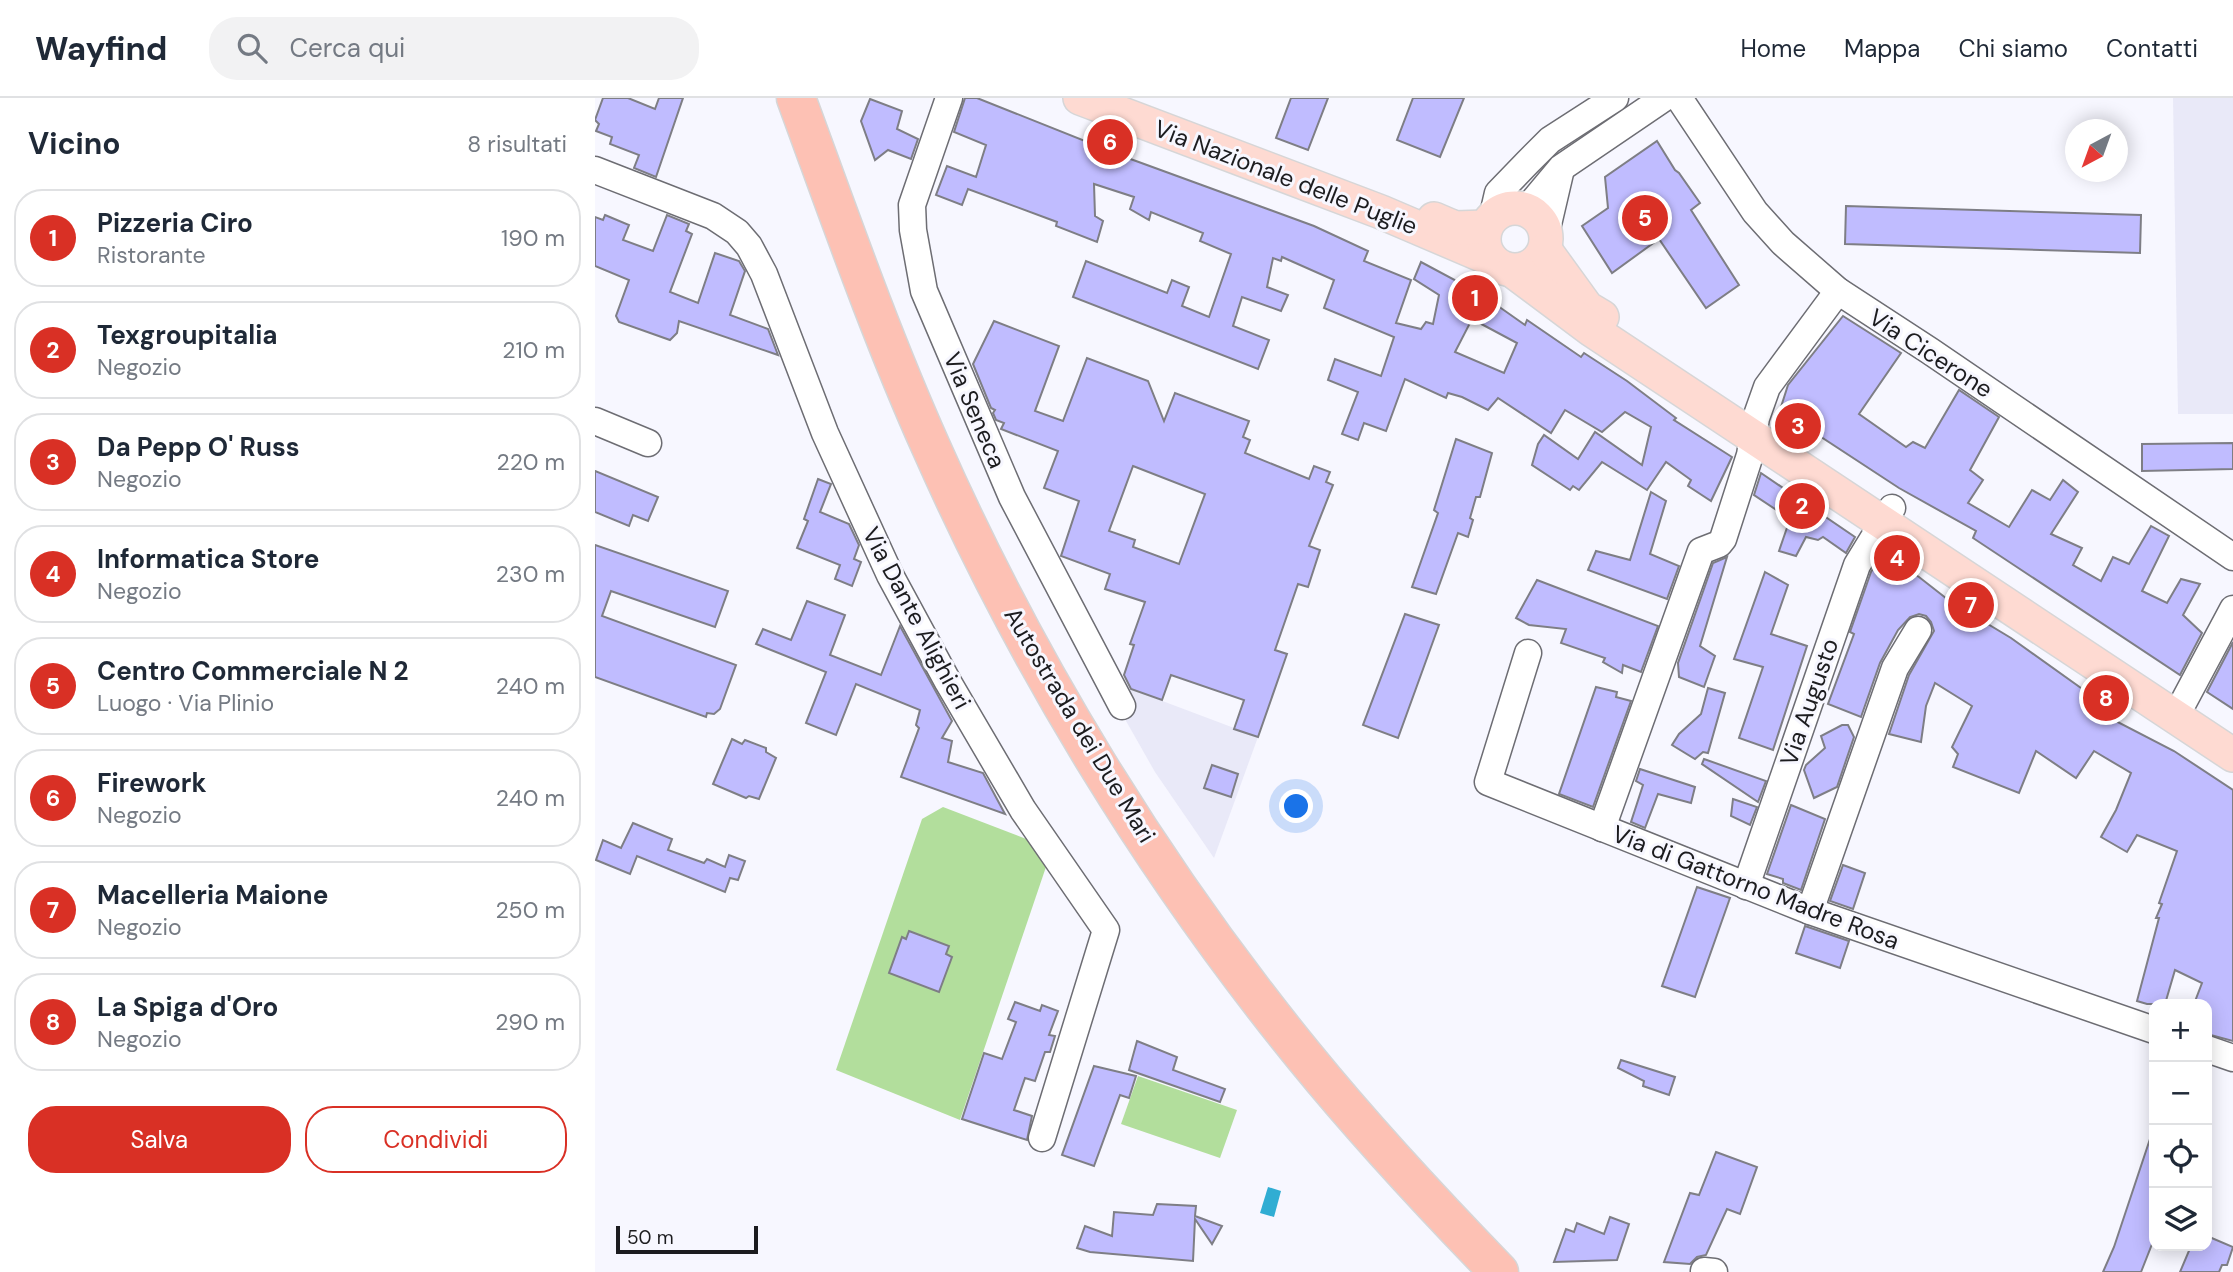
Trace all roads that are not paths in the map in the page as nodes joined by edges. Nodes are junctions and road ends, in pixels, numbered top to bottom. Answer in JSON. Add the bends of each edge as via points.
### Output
{"nodes":[{"id":1,"x":768,"y":98,"type":"edge"},
{"id":2,"x":796,"y":98,"type":"edge"},
{"id":3,"x":949,"y":98,"type":"edge"},
{"id":4,"x":1080,"y":98,"type":"edge"},
{"id":5,"x":1118,"y":98,"type":"edge"},
{"id":6,"x":1615,"y":98,"type":"edge"},
{"id":7,"x":1664,"y":98,"type":"edge"},
{"id":8,"x":1679,"y":98,"type":"edge"},
{"id":9,"x":595,"y":170,"type":"edge"},
{"id":10,"x":1519,"y":224,"type":"junction"},
{"id":11,"x":1502,"y":265,"type":"junction"},
{"id":12,"x":1837,"y":291,"type":"junction"},
{"id":13,"x":595,"y":421,"type":"edge"},
{"id":14,"x":1755,"y":427,"type":"junction"},
{"id":15,"x":648,"y":443,"type":"dead end"},
{"id":16,"x":1887,"y":515,"type":"junction"},
{"id":17,"x":2233,"y":556,"type":"edge"},
{"id":18,"x":2233,"y":609,"type":"edge"},
{"id":19,"x":1918,"y":630,"type":"dead end"},
{"id":20,"x":1528,"y":653,"type":"dead end"},
{"id":21,"x":1122,"y":706,"type":"dead end"},
{"id":22,"x":2179,"y":708,"type":"junction"},
{"id":23,"x":2233,"y":733,"type":"edge"},
{"id":24,"x":2233,"y":755,"type":"edge"},
{"id":25,"x":1602,"y":828,"type":"junction"},
{"id":26,"x":1745,"y":886,"type":"junction"},
{"id":27,"x":1810,"y":911,"type":"junction"},
{"id":28,"x":2149,"y":1028,"type":"edge"},
{"id":29,"x":2212,"y":1051,"type":"edge"},
{"id":30,"x":2233,"y":1058,"type":"edge"},
{"id":31,"x":1042,"y":1139,"type":"dead end"},
{"id":32,"x":1463,"y":1272,"type":"edge"},
{"id":33,"x":1499,"y":1272,"type":"edge"}],
"edges":[{"from":1,"to":32,"type":"highway","name":"Autostrada dei Due Mari","via":[[869,367],[909,460],[994,633],[1050,734],[1220,989],[1349,1148]]},
{"from":2,"to":33,"type":"highway","name":"Autostrada dei Due Mari","via":[[932,450],[1016,621],[1072,720],[1248,984],[1368,1132]]},
{"from":3,"to":21,"type":"street","name":"Via Seneca","via":[[912,205],[924,291],[1012,497]]},
{"from":4,"to":11,"type":"main road","name":"Via Nazionale delle Puglie","via":[[1381,212]]},
{"from":5,"to":10,"type":"main road","name":"Via Nazionale delle Puglie","via":[[1455,228]]},
{"from":6,"to":10,"type":"street","via":[[1550,140],[1527,163]]},
{"from":7,"to":10,"type":"street","via":[[1561,168]]},
{"from":8,"to":12,"type":"street","name":"Via Cicerone","via":[[1755,212]]},
{"from":9,"to":31,"type":"street","name":"Via Dante Alighieri","via":[[713,216],[749,246],[835,456],[890,575],[1023,810],[1106,930]]},
{"from":10,"to":11,"type":"main road","via":[[1484,244]]},
{"from":10,"to":11,"type":"main road","via":[[1540,259],[1532,266]]},
{"from":10,"to":14,"type":"main road","name":"Via Nazionale delle Puglie","via":[[1587,308]]},
{"from":11,"to":14,"type":"main road","name":"Via Nazionale delle Puglie","via":[[1593,330]]},
{"from":12,"to":14,"type":"street","via":[[1767,387]]},
{"from":12,"to":17,"type":"street","name":"Via Cicerone"},
{"from":13,"to":15,"type":"street"},
{"from":14,"to":16,"type":"main road","name":"Via Nazionale delle Puglie"},
{"from":14,"to":25,"type":"street","via":[[1723,539],[1701,551],[1696,561]]},
{"from":16,"to":22,"type":"main road","name":"Via Nazionale delle Puglie"},
{"from":16,"to":26,"type":"street","name":"Via Augusto","via":[[1857,565]]},
{"from":18,"to":22,"type":"street"},
{"from":19,"to":27,"type":"street","via":[[1895,668]]},
{"from":20,"to":25,"type":"street","name":"Via di Gattorno Madre Rosa","via":[[1488,782]]},
{"from":22,"to":23,"type":"main road","name":"Via Nazionale delle Puglie"},
{"from":22,"to":24,"type":"main road","name":"Via Nazionale delle Puglie"},
{"from":25,"to":26,"type":"street","name":"Via di Gattorno Madre Rosa"},
{"from":26,"to":27,"type":"street","name":"Via di Gattorno Madre Rosa"},
{"from":27,"to":28,"type":"street","name":"Via di Gattorno Madre Rosa"},
{"from":29,"to":30,"type":"street"}]}
